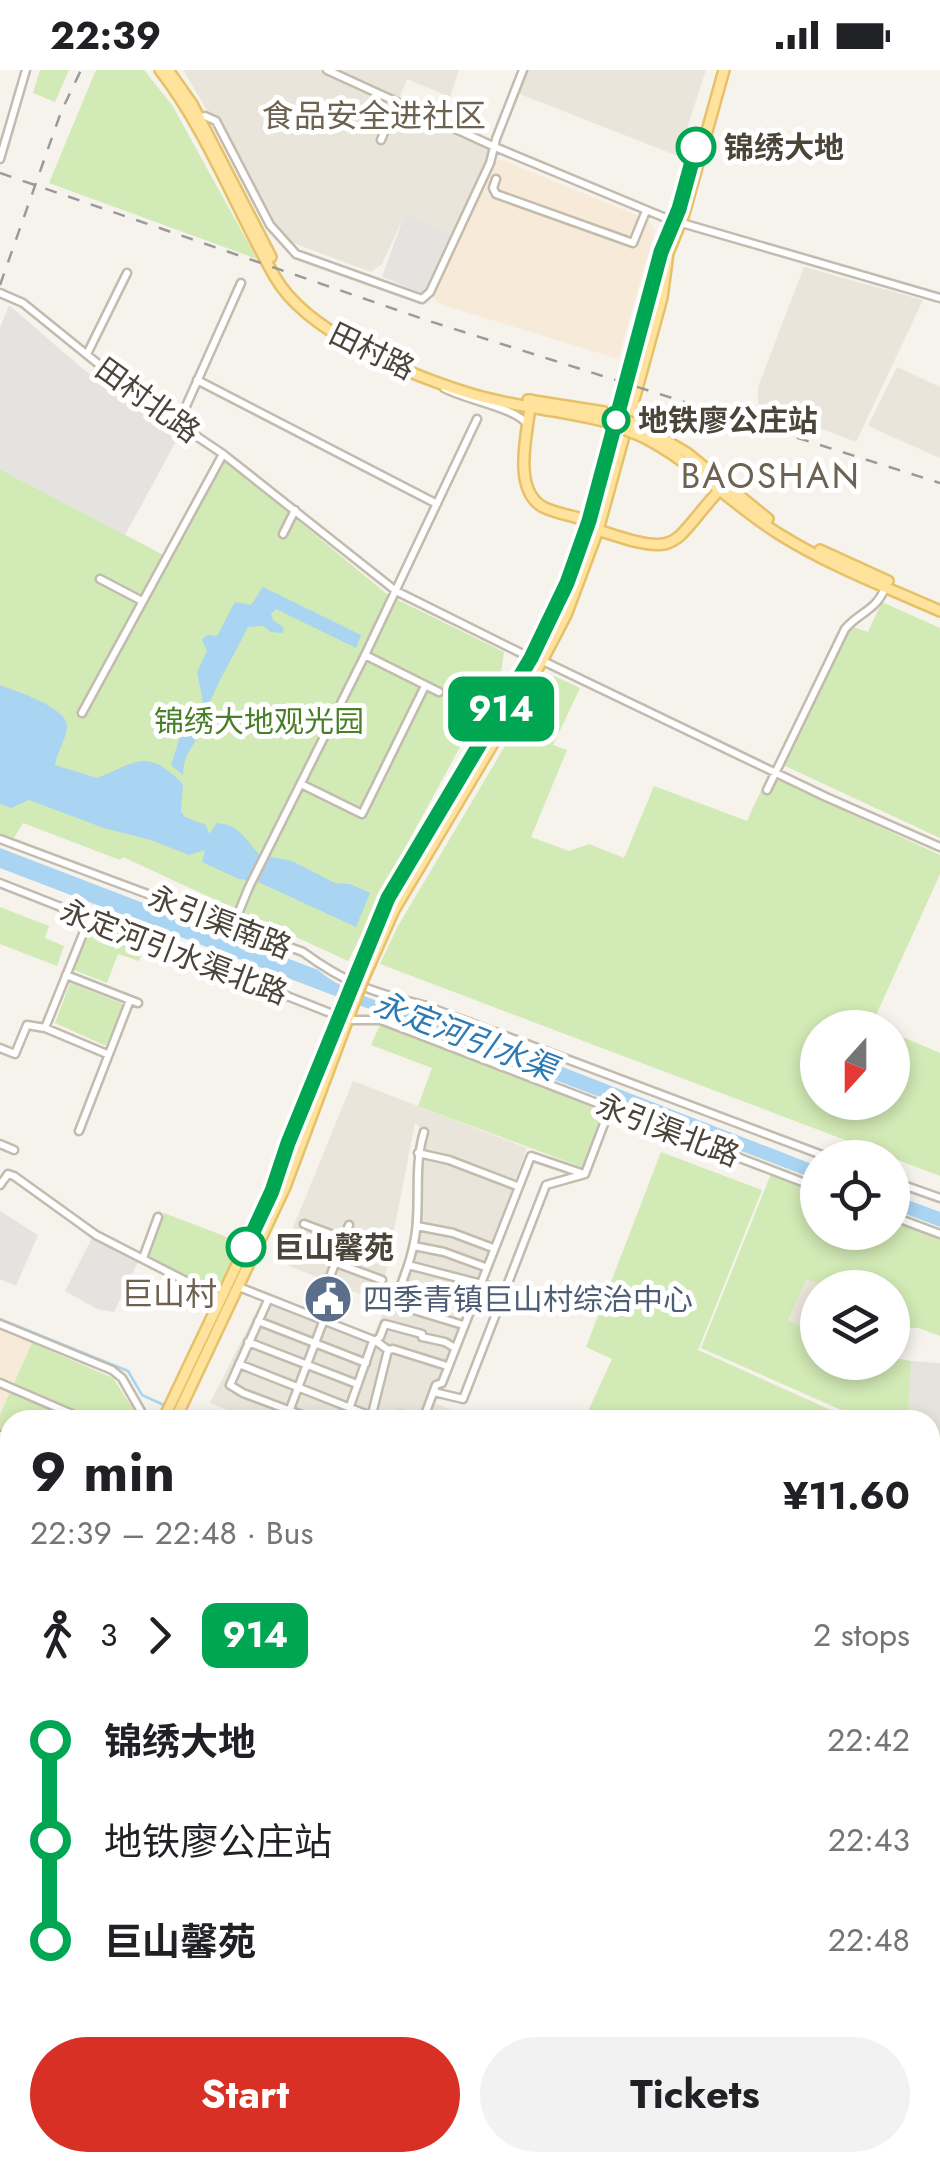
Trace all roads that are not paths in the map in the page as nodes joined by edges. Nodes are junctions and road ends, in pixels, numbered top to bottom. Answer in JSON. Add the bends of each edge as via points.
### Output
{"nodes":[{"id":1,"x":26,"y":70,"type":"edge"},
{"id":2,"x":160,"y":70,"type":"edge"},
{"id":3,"x":326,"y":70,"type":"edge"},
{"id":4,"x":523,"y":70,"type":"edge"},
{"id":5,"x":722,"y":70,"type":"edge"},
{"id":6,"x":171,"y":72,"type":"edge"},
{"id":7,"x":396,"y":103,"type":"junction"},
{"id":8,"x":199,"y":118,"type":"junction"},
{"id":9,"x":381,"y":140,"type":"dead end"},
{"id":10,"x":495,"y":147,"type":"junction"},
{"id":11,"x":0,"y":159,"type":"edge"},
{"id":12,"x":496,"y":179,"type":"dead end"},
{"id":13,"x":646,"y":211,"type":"junction"},
{"id":14,"x":677,"y":222,"type":"junction"},
{"id":15,"x":127,"y":274,"type":"dead end"},
{"id":16,"x":241,"y":283,"type":"dead end"},
{"id":17,"x":0,"y":293,"type":"edge"},
{"id":18,"x":940,"y":298,"type":"edge"},
{"id":19,"x":87,"y":354,"type":"junction"},
{"id":20,"x":426,"y":377,"type":"junction"},
{"id":21,"x":198,"y":380,"type":"junction"},
{"id":22,"x":530,"y":403,"type":"junction"},
{"id":23,"x":476,"y":419,"type":"dead end"},
{"id":24,"x":178,"y":424,"type":"junction"},
{"id":25,"x":528,"y":428,"type":"junction"},
{"id":26,"x":224,"y":454,"type":"junction"},
{"id":27,"x":723,"y":486,"type":"junction"},
{"id":28,"x":437,"y":504,"type":"junction"},
{"id":29,"x":296,"y":510,"type":"junction"},
{"id":30,"x":589,"y":521,"type":"junction"},
{"id":31,"x":598,"y":530,"type":"junction"},
{"id":32,"x":283,"y":534,"type":"dead end"},
{"id":33,"x":100,"y":579,"type":"dead end"},
{"id":34,"x":885,"y":586,"type":"junction"},
{"id":35,"x":396,"y":591,"type":"junction"},
{"id":36,"x":142,"y":601,"type":"junction"},
{"id":37,"x":940,"y":608,"type":"edge"},
{"id":38,"x":366,"y":655,"type":"junction"},
{"id":39,"x":537,"y":659,"type":"junction"},
{"id":40,"x":426,"y":686,"type":"junction"},
{"id":41,"x":439,"y":692,"type":"dead end"},
{"id":42,"x":82,"y":713,"type":"dead end"},
{"id":43,"x":776,"y":772,"type":"junction"},
{"id":44,"x":301,"y":784,"type":"junction"},
{"id":45,"x":767,"y":790,"type":"dead end"},
{"id":46,"x":0,"y":840,"type":"edge"},
{"id":47,"x":940,"y":847,"type":"edge"},
{"id":48,"x":0,"y":882,"type":"edge"},
{"id":49,"x":89,"y":919,"type":"junction"},
{"id":50,"x":233,"y":926,"type":"junction"},
{"id":51,"x":66,"y":975,"type":"junction"},
{"id":52,"x":343,"y":1018,"type":"junction"},
{"id":53,"x":45,"y":1028,"type":"junction"},
{"id":54,"x":0,"y":1048,"type":"edge"},
{"id":55,"x":107,"y":1054,"type":"junction"},
{"id":56,"x":610,"y":1108,"type":"junction"},
{"id":57,"x":79,"y":1131,"type":"dead end"},
{"id":58,"x":424,"y":1132,"type":"dead end"},
{"id":59,"x":0,"y":1144,"type":"edge"},
{"id":60,"x":800,"y":1147,"type":"edge"},
{"id":61,"x":14,"y":1150,"type":"dead end"},
{"id":62,"x":418,"y":1153,"type":"junction"},
{"id":63,"x":585,"y":1174,"type":"junction"},
{"id":64,"x":800,"y":1181,"type":"edge"},
{"id":65,"x":0,"y":1185,"type":"edge"},
{"id":66,"x":517,"y":1186,"type":"junction"},
{"id":67,"x":910,"y":1187,"type":"edge"},
{"id":68,"x":940,"y":1198,"type":"edge"},
{"id":69,"x":158,"y":1217,"type":"dead end"},
{"id":70,"x":910,"y":1223,"type":"edge"},
{"id":71,"x":304,"y":1224,"type":"dead end"},
{"id":72,"x":350,"y":1225,"type":"dead end"},
{"id":73,"x":417,"y":1226,"type":"junction"},
{"id":74,"x":940,"y":1234,"type":"edge"},
{"id":75,"x":344,"y":1240,"type":"junction"},
{"id":76,"x":414,"y":1246,"type":"junction"},
{"id":77,"x":293,"y":1247,"type":"dead end"},
{"id":78,"x":493,"y":1248,"type":"junction"},
{"id":79,"x":387,"y":1256,"type":"dead end"},
{"id":80,"x":143,"y":1259,"type":"junction"},
{"id":81,"x":335,"y":1263,"type":"junction"},
{"id":82,"x":408,"y":1265,"type":"junction"},
{"id":83,"x":485,"y":1267,"type":"junction"},
{"id":84,"x":382,"y":1280,"type":"dead end"},
{"id":85,"x":401,"y":1284,"type":"junction"},
{"id":86,"x":480,"y":1284,"type":"junction"},
{"id":87,"x":327,"y":1285,"type":"dead end"},
{"id":88,"x":238,"y":1287,"type":"junction"},
{"id":89,"x":505,"y":1290,"type":"junction"},
{"id":90,"x":222,"y":1300,"type":"junction"},
{"id":91,"x":268,"y":1300,"type":"junction"},
{"id":92,"x":472,"y":1303,"type":"junction"},
{"id":93,"x":258,"y":1321,"type":"junction"},
{"id":94,"x":323,"y":1322,"type":"junction"},
{"id":95,"x":0,"y":1324,"type":"edge"},
{"id":96,"x":463,"y":1325,"type":"junction"},
{"id":97,"x":376,"y":1341,"type":"junction"},
{"id":98,"x":248,"y":1342,"type":"junction"},
{"id":99,"x":315,"y":1343,"type":"junction"},
{"id":100,"x":455,"y":1348,"type":"junction"},
{"id":101,"x":388,"y":1350,"type":"junction"},
{"id":102,"x":366,"y":1363,"type":"junction"},
{"id":103,"x":239,"y":1364,"type":"junction"},
{"id":104,"x":307,"y":1365,"type":"junction"},
{"id":105,"x":444,"y":1365,"type":"dead end"},
{"id":106,"x":0,"y":1383,"type":"edge"},
{"id":107,"x":357,"y":1384,"type":"junction"},
{"id":108,"x":298,"y":1387,"type":"junction"},
{"id":109,"x":434,"y":1392,"type":"junction"},
{"id":110,"x":178,"y":1401,"type":"junction"},
{"id":111,"x":350,"y":1406,"type":"junction"},
{"id":112,"x":290,"y":1409,"type":"joint"},
{"id":113,"x":63,"y":1410,"type":"edge"},
{"id":114,"x":140,"y":1410,"type":"edge"},
{"id":115,"x":171,"y":1410,"type":"edge"},
{"id":116,"x":177,"y":1410,"type":"edge"},
{"id":117,"x":361,"y":1410,"type":"edge"},
{"id":118,"x":373,"y":1410,"type":"edge"},
{"id":119,"x":427,"y":1410,"type":"edge"}],
"edges":[{"from":1,"to":11,"type":"street"},
{"from":2,"to":20,"type":"main road","name":"田村路","via":[[291,300],[330,333]]},
{"from":3,"to":7,"type":"street"},
{"from":4,"to":10,"type":"street"},
{"from":5,"to":14,"type":"main road"},
{"from":6,"to":8,"type":"main road","name":"田村路"},
{"from":7,"to":9,"type":"street"},
{"from":7,"to":10,"type":"street"},
{"from":8,"to":10,"type":"street","via":[[216,121],[270,225],[296,254],[417,299],[430,292]]},
{"from":8,"to":22,"type":"main road","name":"田村路","via":[[279,273],[317,317],[425,371]]},
{"from":10,"to":13,"type":"street"},
{"from":12,"to":13,"type":"street","via":[[496,194],[633,243]]},
{"from":13,"to":14,"type":"street"},
{"from":14,"to":18,"type":"street"},
{"from":14,"to":30,"type":"main road","via":[[661,252]]},
{"from":14,"to":31,"type":"main road"},
{"from":15,"to":19,"type":"street"},
{"from":16,"to":21,"type":"street"},
{"from":17,"to":19,"type":"street","name":"田村北路","via":[[23,303]]},
{"from":19,"to":24,"type":"street","name":"田村北路"},
{"from":20,"to":22,"type":"main road","name":"田村路","via":[[470,394]]},
{"from":20,"to":25,"type":"street","via":[[458,396],[518,414]]},
{"from":21,"to":24,"type":"street"},
{"from":21,"to":28,"type":"street"},
{"from":22,"to":25,"type":"main road"},
{"from":22,"to":27,"type":"main road","name":"田村路","bridge":true,"via":[[642,432]]},
{"from":23,"to":28,"type":"street"},
{"from":24,"to":26,"type":"street","name":"田村北路"},
{"from":25,"to":30,"type":"main road","via":[[525,481],[532,496],[547,509]]},
{"from":26,"to":29,"type":"street","name":"田村北路"},
{"from":26,"to":36,"type":"street"},
{"from":27,"to":31,"type":"main road","via":[[666,546]]},
{"from":27,"to":34,"type":"main road","via":[[777,533]]},
{"from":27,"to":37,"type":"main road","via":[[788,533]]},
{"from":28,"to":35,"type":"street"},
{"from":29,"to":32,"type":"street"},
{"from":29,"to":35,"type":"street","name":"田村北路"},
{"from":30,"to":39,"type":"main road"},
{"from":31,"to":39,"type":"main road","via":[[566,615]]},
{"from":33,"to":36,"type":"street"},
{"from":34,"to":37,"type":"main road"},
{"from":34,"to":43,"type":"street","via":[[875,607],[845,629]]},
{"from":35,"to":38,"type":"street"},
{"from":35,"to":39,"type":"street","name":"田村北路"},
{"from":36,"to":42,"type":"street"},
{"from":38,"to":40,"type":"street"},
{"from":38,"to":44,"type":"street"},
{"from":39,"to":43,"type":"street","name":"田村北路"},
{"from":39,"to":52,"type":"main road","bridge":true,"via":[[388,898]]},
{"from":40,"to":41,"type":"street"},
{"from":40,"to":44,"type":"street","via":[[362,814]]},
{"from":43,"to":45,"type":"street"},
{"from":43,"to":47,"type":"street","name":"田村北路"},
{"from":44,"to":50,"type":"street"},
{"from":46,"to":50,"type":"street","name":"永引渠南路"},
{"from":48,"to":49,"type":"street","name":"永定河引水渠北路"},
{"from":49,"to":51,"type":"street"},
{"from":49,"to":52,"type":"street","name":"永定河引水渠北路"},
{"from":50,"to":60,"type":"street","name":"永引渠南路","via":[[303,952],[372,992],[423,1005]]},
{"from":51,"to":53,"type":"street"},
{"from":51,"to":55,"type":"street","via":[[134,1001]]},
{"from":52,"to":56,"type":"street","name":"永引渠北路","via":[[381,1020]]},
{"from":52,"to":88,"type":"main road","via":[[284,1187]]},
{"from":52,"to":90,"type":"main road"},
{"from":53,"to":54,"type":"street","via":[[28,1025],[14,1054]]},
{"from":53,"to":55,"type":"street"},
{"from":55,"to":57,"type":"street"},
{"from":56,"to":63,"type":"street"},
{"from":56,"to":64,"type":"street","name":"永引渠北路"},
{"from":58,"to":62,"type":"street"},
{"from":59,"to":61,"type":"street"},
{"from":62,"to":66,"type":"street"},
{"from":62,"to":73,"type":"street"},
{"from":63,"to":66,"type":"street","via":[[531,1156]]},
{"from":63,"to":89,"type":"street","via":[[546,1185]]},
{"from":65,"to":80,"type":"street","via":[[14,1176],[72,1220]]},
{"from":66,"to":78,"type":"street"},
{"from":67,"to":68,"type":"street"},
{"from":69,"to":80,"type":"street"},
{"from":70,"to":74,"type":"street"},
{"from":71,"to":75,"type":"street"},
{"from":72,"to":75,"type":"street"},
{"from":73,"to":76,"type":"street"},
{"from":73,"to":78,"type":"street"},
{"from":75,"to":79,"type":"street"},
{"from":75,"to":81,"type":"street"},
{"from":76,"to":82,"type":"street"},
{"from":76,"to":83,"type":"street"},
{"from":77,"to":81,"type":"street"},
{"from":78,"to":83,"type":"street"},
{"from":80,"to":90,"type":"street"},
{"from":81,"to":84,"type":"street"},
{"from":81,"to":87,"type":"street"},
{"from":82,"to":85,"type":"street"},
{"from":82,"to":86,"type":"street"},
{"from":83,"to":86,"type":"street"},
{"from":85,"to":92,"type":"street"},
{"from":85,"to":96,"type":"street","via":[[394,1304]]},
{"from":86,"to":89,"type":"street"},
{"from":86,"to":92,"type":"street"},
{"from":88,"to":91,"type":"street"},
{"from":88,"to":110,"type":"main road"},
{"from":89,"to":109,"type":"street","via":[[463,1399]]},
{"from":90,"to":110,"type":"main road"},
{"from":91,"to":93,"type":"street"},
{"from":91,"to":94,"type":"street"},
{"from":92,"to":96,"type":"street"},
{"from":93,"to":98,"type":"street"},
{"from":93,"to":99,"type":"street"},
{"from":94,"to":97,"type":"street"},
{"from":94,"to":99,"type":"street"},
{"from":95,"to":114,"type":"street","via":[[112,1370]]},
{"from":96,"to":100,"type":"street"},
{"from":97,"to":100,"type":"street","via":[[385,1324]]},
{"from":97,"to":101,"type":"street"},
{"from":97,"to":102,"type":"street"},
{"from":98,"to":103,"type":"street"},
{"from":98,"to":104,"type":"street"},
{"from":99,"to":102,"type":"street"},
{"from":99,"to":104,"type":"street"},
{"from":100,"to":109,"type":"street"},
{"from":101,"to":105,"type":"street"},
{"from":101,"to":118,"type":"street"},
{"from":102,"to":107,"type":"street"},
{"from":103,"to":108,"type":"street"},
{"from":103,"to":112,"type":"street","via":[[232,1387]]},
{"from":104,"to":107,"type":"street"},
{"from":104,"to":108,"type":"street"},
{"from":106,"to":113,"type":"street"},
{"from":107,"to":111,"type":"street"},
{"from":108,"to":111,"type":"street"},
{"from":108,"to":112,"type":"street"},
{"from":109,"to":119,"type":"street"},
{"from":110,"to":115,"type":"main road"},
{"from":110,"to":116,"type":"main road"},
{"from":111,"to":117,"type":"street"}]}
